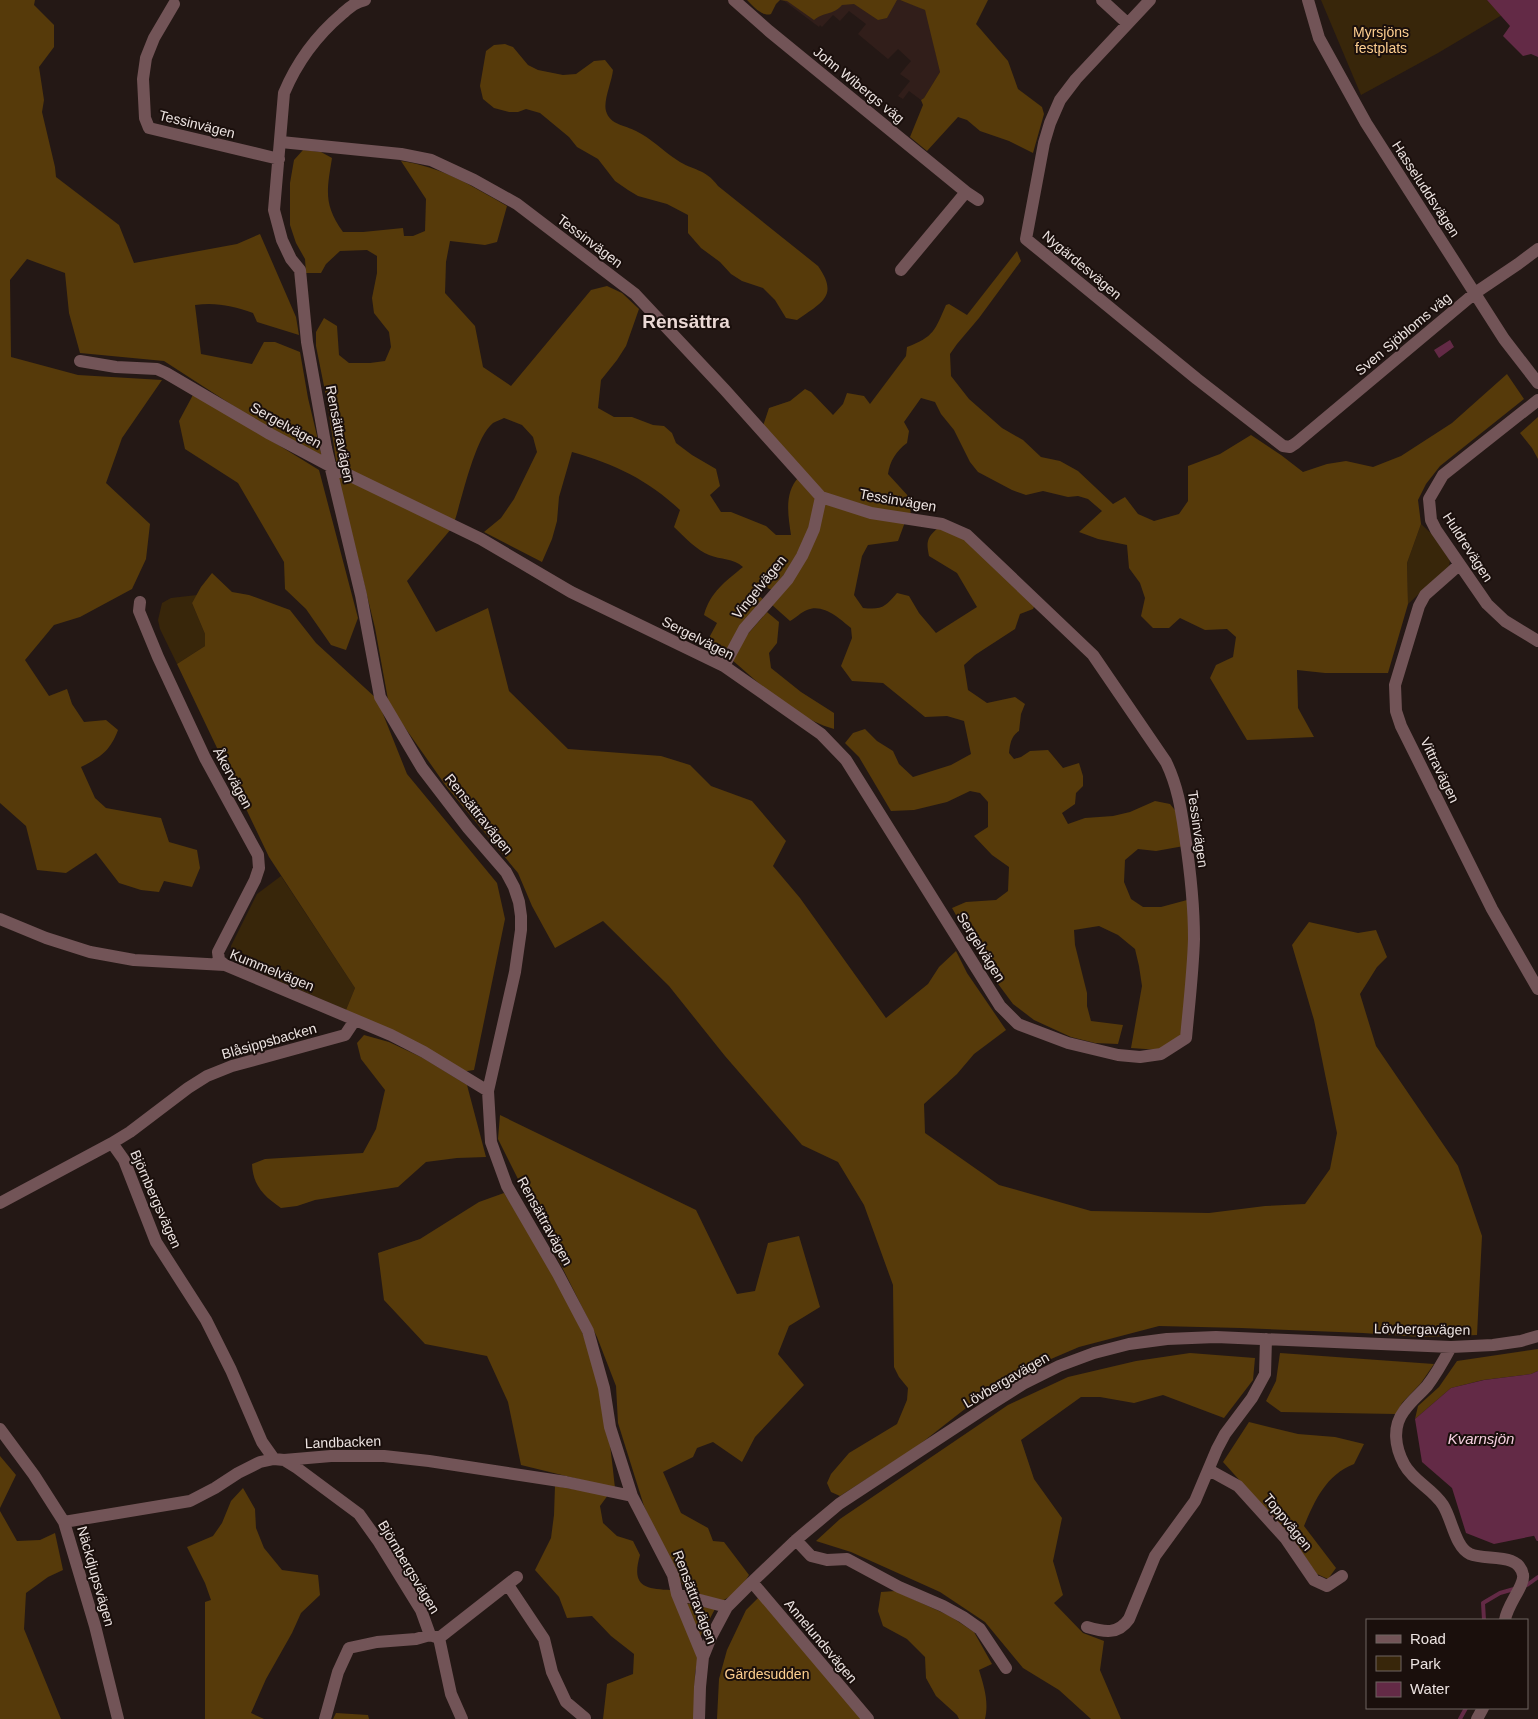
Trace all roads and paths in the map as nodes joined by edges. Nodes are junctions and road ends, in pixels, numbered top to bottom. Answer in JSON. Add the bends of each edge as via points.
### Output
{"nodes":[{"id":1,"x":734,"y":0,"type":"edge"},
{"id":2,"x":1102,"y":0,"type":"edge"},
{"id":3,"x":1150,"y":0,"type":"edge"},
{"id":4,"x":1308,"y":0,"type":"edge"},
{"id":5,"x":359,"y":1,"type":"edge"},
{"id":6,"x":174,"y":4,"type":"dead end"},
{"id":7,"x":1127,"y":23,"type":"junction"},
{"id":8,"x":281,"y":142,"type":"junction"},
{"id":9,"x":279,"y":159,"type":"junction"},
{"id":10,"x":966,"y":192,"type":"junction"},
{"id":11,"x":978,"y":200,"type":"dead end"},
{"id":12,"x":1538,"y":248,"type":"edge"},
{"id":13,"x":900,"y":270,"type":"dead end"},
{"id":14,"x":1475,"y":293,"type":"junction"},
{"id":15,"x":80,"y":361,"type":"dead end"},
{"id":16,"x":1538,"y":383,"type":"edge"},
{"id":17,"x":1538,"y":400,"type":"edge"},
{"id":18,"x":1290,"y":447,"type":"joint"},
{"id":19,"x":330,"y":466,"type":"junction"},
{"id":20,"x":821,"y":497,"type":"junction"},
{"id":21,"x":1460,"y":565,"type":"junction"},
{"id":22,"x":140,"y":602,"type":"dead end"},
{"id":23,"x":1538,"y":641,"type":"edge"},
{"id":24,"x":724,"y":666,"type":"junction"},
{"id":25,"x":0,"y":919,"type":"edge"},
{"id":26,"x":225,"y":965,"type":"junction"},
{"id":27,"x":1538,"y":989,"type":"edge"},
{"id":28,"x":355,"y":1020,"type":"junction"},
{"id":29,"x":1186,"y":1038,"type":"joint"},
{"id":30,"x":488,"y":1091,"type":"junction"},
{"id":31,"x":112,"y":1143,"type":"junction"},
{"id":32,"x":0,"y":1203,"type":"edge"},
{"id":33,"x":1538,"y":1336,"type":"edge"},
{"id":34,"x":1266,"y":1339,"type":"junction"},
{"id":35,"x":1451,"y":1347,"type":"junction"},
{"id":36,"x":0,"y":1429,"type":"edge"},
{"id":37,"x":279,"y":1460,"type":"junction"},
{"id":38,"x":1209,"y":1470,"type":"junction"},
{"id":39,"x":632,"y":1496,"type":"junction"},
{"id":40,"x":64,"y":1522,"type":"junction"},
{"id":41,"x":796,"y":1540,"type":"junction"},
{"id":42,"x":1342,"y":1576,"type":"dead end"},
{"id":43,"x":752,"y":1582,"type":"junction"},
{"id":44,"x":677,"y":1594,"type":"junction"},
{"id":45,"x":727,"y":1607,"type":"junction"},
{"id":46,"x":1505,"y":1619,"type":"edge"},
{"id":47,"x":1087,"y":1626,"type":"dead end"},
{"id":48,"x":435,"y":1636,"type":"junction"},
{"id":49,"x":703,"y":1657,"type":"junction"},
{"id":50,"x":1006,"y":1668,"type":"dead end"},
{"id":51,"x":585,"y":1718,"type":"edge"},
{"id":52,"x":118,"y":1719,"type":"edge"},
{"id":53,"x":325,"y":1719,"type":"edge"},
{"id":54,"x":462,"y":1719,"type":"edge"},
{"id":55,"x":699,"y":1719,"type":"edge"},
{"id":56,"x":868,"y":1719,"type":"edge"}],
"edges":[{"from":1,"to":10,"type":"street","name":"John Wibergs väg"},
{"from":2,"to":7,"type":"street"},
{"from":3,"to":7,"type":"street","name":"Nygärdesvägen"},
{"from":4,"to":14,"type":"street","name":"Hasseluddsvägen","via":[[1319,38],[1366,123]]},
{"from":5,"to":8,"type":"street","name":"Rensättravägen","via":[[324,30],[292,75],[284,93]]},
{"from":6,"to":9,"type":"street","name":"Tessinvägen","via":[[146,58],[143,79],[145,118],[149,128]]},
{"from":7,"to":18,"type":"street","name":"Nygärdesvägen","via":[[1060,100],[1044,144],[1026,238],[1197,379],[1282,446]]},
{"from":8,"to":9,"type":"street","name":"Rensättravägen"},
{"from":8,"to":20,"type":"street","name":"Tessinvägen","via":[[431,160],[517,204],[635,294]]},
{"from":9,"to":19,"type":"street","name":"Rensättravägen","via":[[274,210],[282,240],[300,270],[307,342]]},
{"from":10,"to":11,"type":"street","name":"John Wibergs väg"},
{"from":10,"to":13,"type":"street"},
{"from":12,"to":14,"type":"street","name":"Sven Sjöbloms väg"},
{"from":14,"to":16,"type":"street","name":"Hasseluddsvägen","via":[[1504,339]]},
{"from":14,"to":18,"type":"street","name":"Sven Sjöbloms väg"},
{"from":15,"to":19,"type":"street","name":"Sergelvägen","via":[[157,369]]},
{"from":17,"to":21,"type":"street","name":"Huldrevägen","via":[[1443,475],[1429,499],[1431,520]]},
{"from":19,"to":24,"type":"street","name":"Sergelvägen","via":[[480,539],[571,592]]},
{"from":19,"to":30,"type":"street","name":"Rensättravägen","via":[[361,594],[380,697],[422,768],[506,872],[519,902],[521,930],[515,972]]},
{"from":20,"to":24,"type":"street","name":"Vingelvägen","via":[[814,529],[802,556],[788,579],[744,629]]},
{"from":20,"to":29,"type":"street","name":"Tessinvägen","via":[[871,513],[942,524],[967,535],[1093,655],[1166,762],[1179,795],[1192,902],[1194,937]]},
{"from":21,"to":23,"type":"street","name":"Huldrevägen","via":[[1487,604],[1505,621]]},
{"from":21,"to":27,"type":"street","name":"Vittravägen","via":[[1424,596],[1418,606],[1395,686],[1396,711],[1492,909]]},
{"from":22,"to":26,"type":"street","name":"Åkervägen","via":[[139,612],[205,758],[258,855],[254,880],[218,952],[219,960]]},
{"from":24,"to":29,"type":"street","name":"Sergelvägen","via":[[821,734],[846,760],[1000,1006],[1018,1024],[1068,1043],[1140,1057],[1161,1054]]},
{"from":25,"to":26,"type":"street","name":"Kummelvägen","via":[[90,952],[134,960]]},
{"from":26,"to":28,"type":"street","name":"Kummelvägen"},
{"from":28,"to":30,"type":"street","name":"Kummelvägen","via":[[424,1052]]},
{"from":28,"to":31,"type":"street","name":"Blåsippsbacken","via":[[345,1035],[207,1076]]},
{"from":30,"to":39,"type":"street","name":"Rensättravägen","via":[[491,1142],[507,1186],[588,1330],[604,1388],[610,1427]]},
{"from":31,"to":32,"type":"street","name":"Björnbergsvägen"},
{"from":31,"to":37,"type":"street","name":"Björnbergsvägen","via":[[124,1160],[156,1242],[206,1320],[262,1442]]},
{"from":33,"to":35,"type":"street","name":"Lövbergavägen","via":[[1493,1345]]},
{"from":34,"to":35,"type":"street","name":"Lövbergavägen"},
{"from":34,"to":38,"type":"street","via":[[1264,1374],[1252,1398],[1225,1434]]},
{"from":34,"to":41,"type":"street","name":"Lövbergavägen","via":[[1167,1338],[1094,1353],[1059,1366],[992,1403],[846,1498]]},
{"from":35,"to":46,"type":"street","via":[[1439,1370],[1404,1411],[1395,1436],[1397,1447],[1405,1466],[1443,1505],[1462,1549],[1471,1555],[1507,1559],[1517,1565],[1524,1578]]},
{"from":36,"to":40,"type":"street","name":"Näckdjupsvägen"},
{"from":37,"to":39,"type":"street","name":"Landbacken","via":[[384,1456],[566,1482]]},
{"from":37,"to":40,"type":"street","name":"Landbacken","via":[[260,1462],[190,1501]]},
{"from":37,"to":48,"type":"street","name":"Björnbergsvägen","via":[[297,1468],[360,1514]]},
{"from":38,"to":42,"type":"street","name":"Toppvägen","via":[[1238,1486],[1286,1539],[1314,1580],[1327,1586]]},
{"from":38,"to":47,"type":"street","via":[[1195,1501],[1155,1556],[1124,1626],[1111,1631]]},
{"from":39,"to":44,"type":"street","name":"Rensättravägen","via":[[673,1575]]},
{"from":40,"to":52,"type":"street","name":"Näckdjupsvägen"},
{"from":41,"to":43,"type":"street","name":"Lövbergavägen"},
{"from":41,"to":50,"type":"street","via":[[811,1556],[827,1560],[847,1559],[963,1617],[980,1629]]},
{"from":43,"to":45,"type":"street","name":"Lövbergavägen"},
{"from":43,"to":56,"type":"street","name":"Annelundsvägen"},
{"from":44,"to":45,"type":"street"},
{"from":44,"to":49,"type":"street","name":"Rensättravägen"},
{"from":45,"to":49,"type":"street","name":"Lövbergavägen"},
{"from":48,"to":51,"type":"street","via":[[512,1581],[544,1638],[552,1672],[566,1702]]},
{"from":48,"to":53,"type":"street","via":[[349,1648],[338,1672]]},
{"from":48,"to":54,"type":"street","name":"Björnbergsvägen","via":[[451,1694]]},
{"from":49,"to":55,"type":"street","name":"Lövbergavägen"}]}
